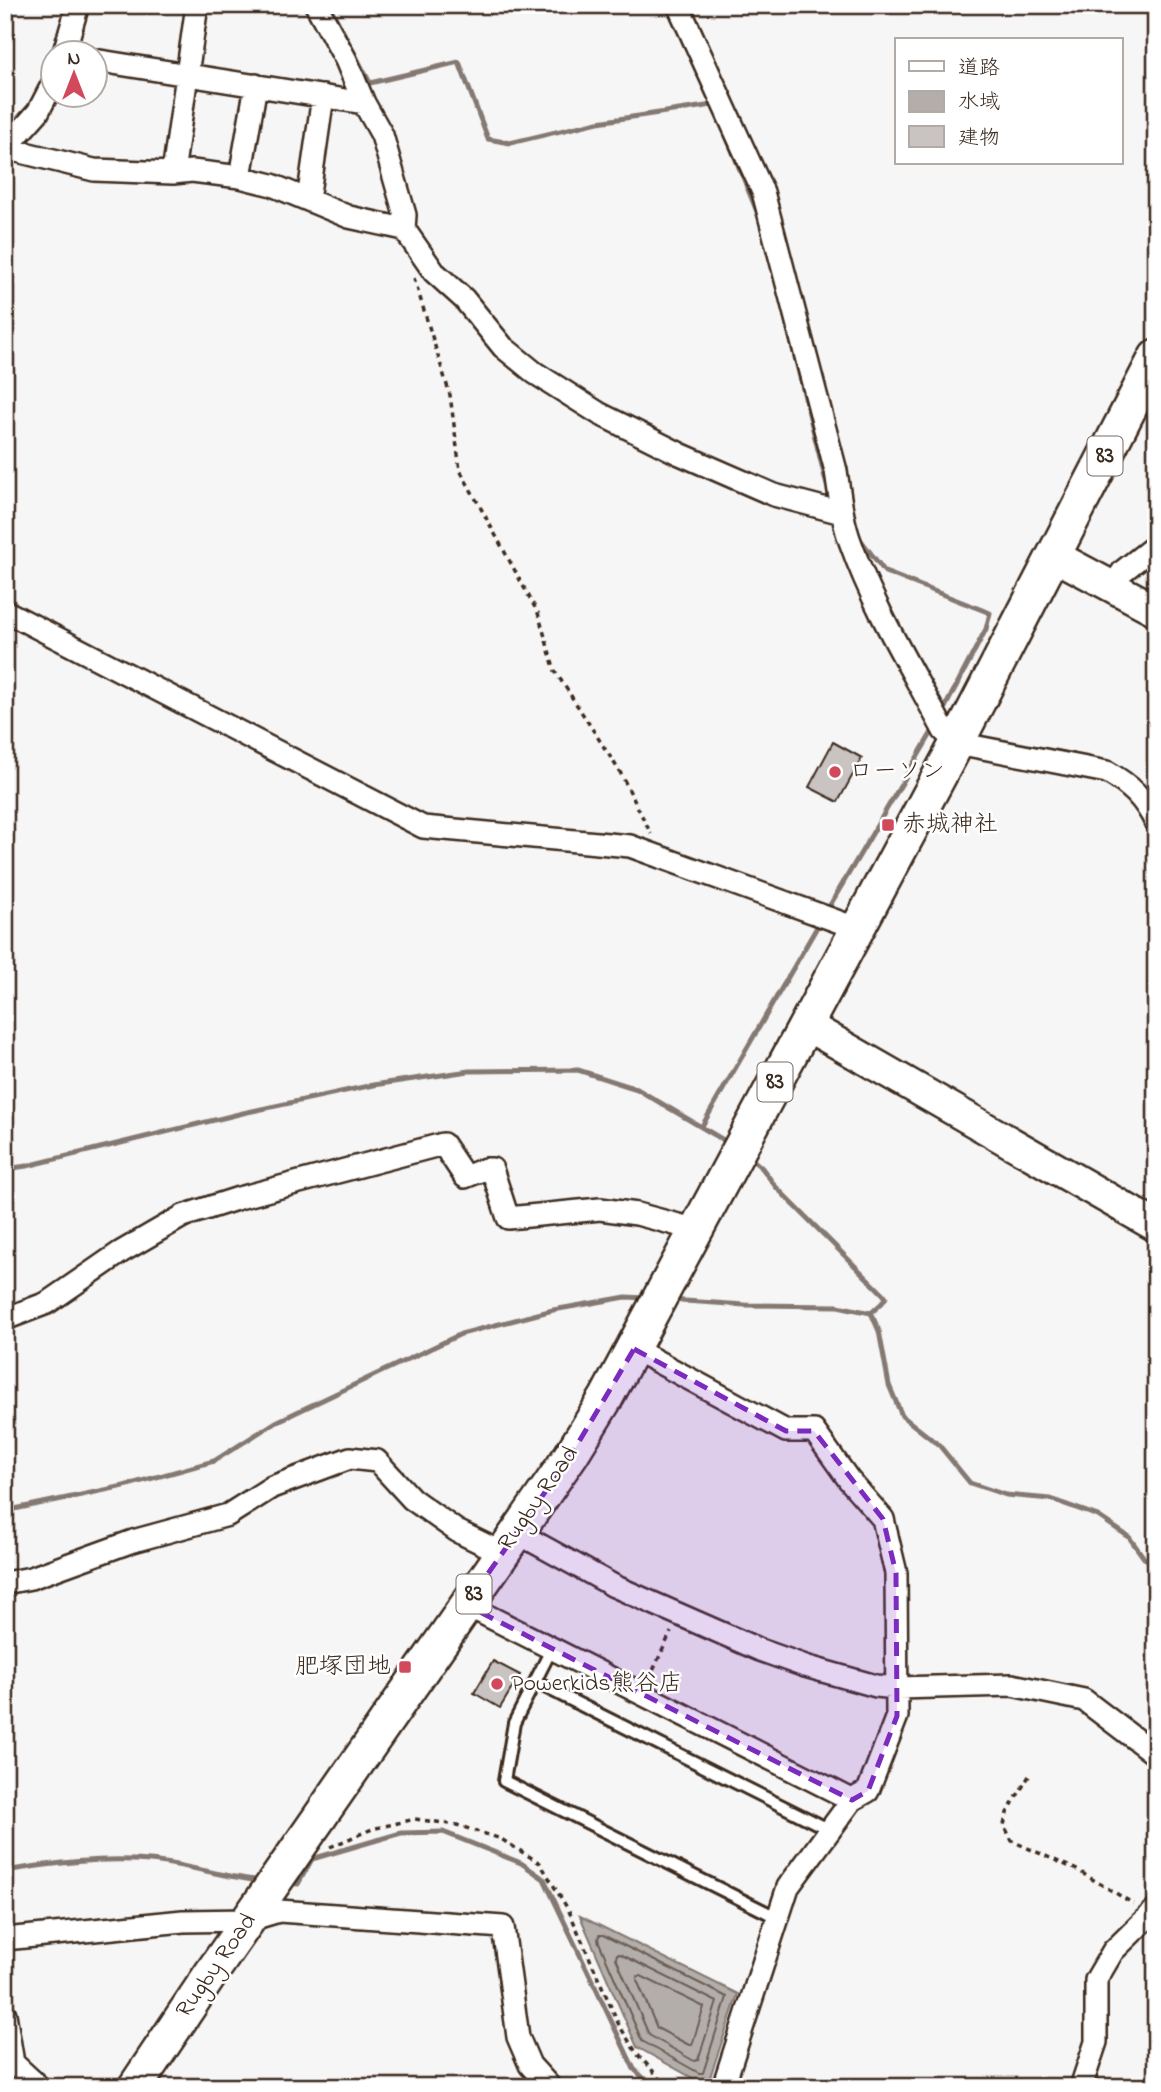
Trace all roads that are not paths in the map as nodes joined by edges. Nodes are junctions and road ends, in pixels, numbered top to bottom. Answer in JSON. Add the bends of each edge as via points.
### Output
{"nodes":[{"id":1,"x":78,"y":5,"type":"edge"},
{"id":2,"x":197,"y":5,"type":"edge"},
{"id":3,"x":316,"y":5,"type":"edge"},
{"id":4,"x":678,"y":5,"type":"edge"},
{"id":5,"x":68,"y":38,"type":"edge"},
{"id":6,"x":108,"y":62,"type":"edge"},
{"id":7,"x":187,"y":74,"type":"junction"},
{"id":8,"x":256,"y":85,"type":"junction"},
{"id":9,"x":323,"y":96,"type":"junction"},
{"id":10,"x":365,"y":103,"type":"junction"},
{"id":11,"x":40,"y":108,"type":"edge"},
{"id":12,"x":5,"y":148,"type":"edge"},
{"id":13,"x":173,"y":173,"type":"junction"},
{"id":14,"x":240,"y":177,"type":"junction"},
{"id":15,"x":308,"y":200,"type":"junction"},
{"id":16,"x":408,"y":235,"type":"junction"},
{"id":17,"x":1151,"y":378,"type":"edge"},
{"id":18,"x":842,"y":513,"type":"junction"},
{"id":19,"x":1156,"y":545,"type":"edge"},
{"id":20,"x":1055,"y":556,"type":"junction"},
{"id":21,"x":1112,"y":586,"type":"junction"},
{"id":22,"x":1156,"y":610,"type":"edge"},
{"id":23,"x":5,"y":611,"type":"edge"},
{"id":24,"x":957,"y":743,"type":"junction"},
{"id":25,"x":1156,"y":822,"type":"edge"},
{"id":26,"x":846,"y":925,"type":"junction"},
{"id":27,"x":806,"y":1024,"type":"junction"},
{"id":28,"x":1156,"y":1226,"type":"edge"},
{"id":29,"x":696,"y":1230,"type":"junction"},
{"id":30,"x":5,"y":1319,"type":"edge"},
{"id":31,"x":634,"y":1349,"type":"junction"},
{"id":32,"x":509,"y":1542,"type":"junction"},
{"id":33,"x":5,"y":1583,"type":"edge"},
{"id":34,"x":466,"y":1605,"type":"junction"},
{"id":35,"x":552,"y":1648,"type":"junction"},
{"id":36,"x":535,"y":1682,"type":"junction"},
{"id":37,"x":897,"y":1688,"type":"junction"},
{"id":38,"x":1156,"y":1755,"type":"edge"},
{"id":39,"x":852,"y":1800,"type":"junction"},
{"id":40,"x":830,"y":1830,"type":"junction"},
{"id":41,"x":1153,"y":1912,"type":"edge"},
{"id":42,"x":778,"y":1918,"type":"junction"},
{"id":43,"x":249,"y":1920,"type":"junction"},
{"id":44,"x":5,"y":1939,"type":"edge"},
{"id":45,"x":5,"y":2014,"type":"edge"},
{"id":46,"x":39,"y":2087,"type":"edge"},
{"id":47,"x":135,"y":2087,"type":"edge"},
{"id":48,"x":550,"y":2087,"type":"edge"},
{"id":49,"x":723,"y":2087,"type":"edge"},
{"id":50,"x":1081,"y":2087,"type":"edge"}],
"edges":[{"from":1,"to":5,"type":"street"},
{"from":2,"to":7,"type":"street"},
{"from":3,"to":10,"type":"street"},
{"from":4,"to":18,"type":"street","via":[[763,192],[833,458]]},
{"from":6,"to":7,"type":"street"},
{"from":7,"to":8,"type":"street"},
{"from":7,"to":13,"type":"street"},
{"from":8,"to":9,"type":"street"},
{"from":8,"to":14,"type":"street"},
{"from":9,"to":10,"type":"street"},
{"from":9,"to":15,"type":"street"},
{"from":10,"to":16,"type":"street","via":[[382,135]]},
{"from":11,"to":12,"type":"street"},
{"from":12,"to":13,"type":"street","via":[[94,170]]},
{"from":13,"to":14,"type":"street"},
{"from":14,"to":15,"type":"street"},
{"from":15,"to":16,"type":"street"},
{"from":16,"to":18,"type":"street","via":[[434,272],[503,347],[562,391],[729,477]]},
{"from":17,"to":20,"type":"main road","number":"83"},
{"from":18,"to":24,"type":"street","via":[[870,589],[944,731]]},
{"from":19,"to":21,"type":"street","via":[[1123,570]]},
{"from":20,"to":21,"type":"street"},
{"from":20,"to":24,"type":"main road","number":"83"},
{"from":21,"to":22,"type":"street"},
{"from":23,"to":26,"type":"street","via":[[423,827],[629,846]]},
{"from":24,"to":25,"type":"street","via":[[1107,772],[1128,784]]},
{"from":24,"to":26,"type":"main road","number":"83"},
{"from":26,"to":27,"type":"main road","number":"83"},
{"from":27,"to":28,"type":"street"},
{"from":27,"to":29,"type":"main road","name":"Rugby Road","number":"83"},
{"from":29,"to":30,"type":"street","via":[[600,1209],[508,1218],[492,1169],[465,1177],[443,1144],[183,1216],[47,1303]]},
{"from":29,"to":31,"type":"main road","name":"Rugby Road","number":"83"},
{"from":31,"to":32,"type":"main road","name":"Rugby Road","number":"83","via":[[571,1455]]},
{"from":31,"to":37,"type":"street","via":[[786,1431],[814,1431],[883,1519],[896,1573]]},
{"from":32,"to":33,"type":"street","via":[[457,1531],[412,1499],[377,1461],[350,1458],[272,1487],[228,1515]]},
{"from":32,"to":34,"type":"main road","name":"Rugby Road","number":"83"},
{"from":32,"to":37,"type":"street","via":[[805,1666]]},
{"from":34,"to":35,"type":"street"},
{"from":34,"to":43,"type":"main road","name":"Rugby Road","number":"83"},
{"from":35,"to":36,"type":"lane"},
{"from":35,"to":39,"type":"street"},
{"from":36,"to":40,"type":"lane"},
{"from":36,"to":42,"type":"lane","via":[[514,1723],[504,1781]]},
{"from":37,"to":38,"type":"street","via":[[1012,1685],[1084,1700]]},
{"from":37,"to":39,"type":"street","via":[[897,1716],[868,1791]]},
{"from":39,"to":40,"type":"street"},
{"from":40,"to":42,"type":"street","via":[[788,1887]]},
{"from":41,"to":50,"type":"street","via":[[1113,1951],[1096,1980],[1096,2042]]},
{"from":42,"to":49,"type":"street"},
{"from":43,"to":44,"type":"street","via":[[183,1921]]},
{"from":43,"to":47,"type":"main road","name":"Rugby Road","number":"83"},
{"from":43,"to":48,"type":"street","via":[[279,1911],[503,1927],[518,2037],[530,2065]]},
{"from":45,"to":46,"type":"street","via":[[13,2063]]}]}
